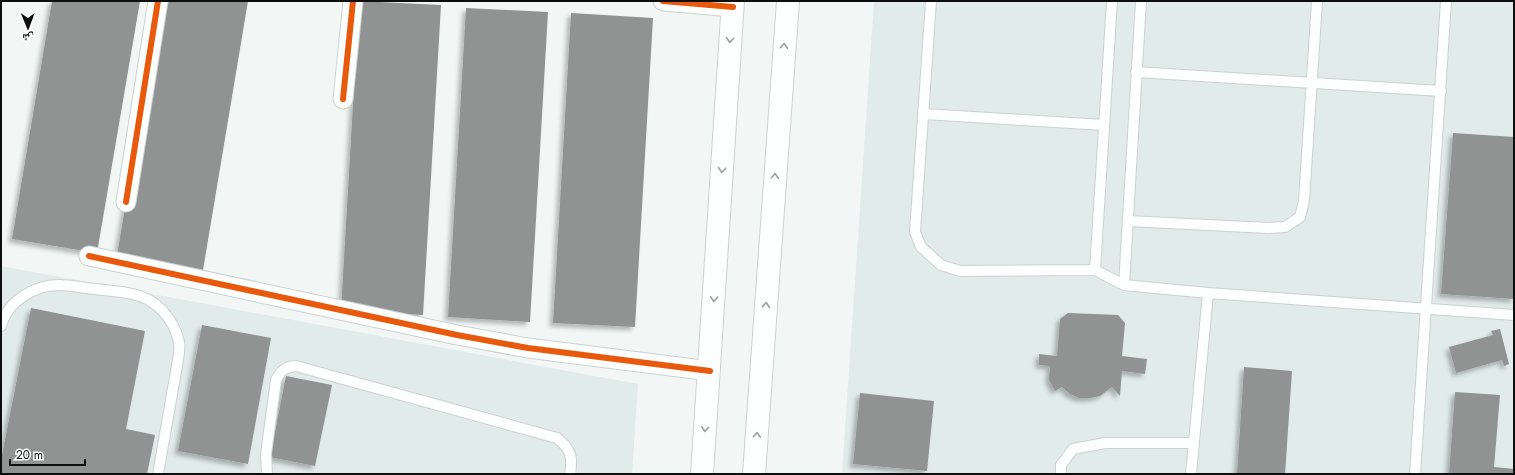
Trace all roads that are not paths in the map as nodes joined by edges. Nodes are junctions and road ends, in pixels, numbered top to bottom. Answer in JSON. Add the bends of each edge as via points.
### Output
{"nodes":[{"id":1,"x":158,"y":1,"type":"edge"},
{"id":2,"x":353,"y":1,"type":"edge"},
{"id":3,"x":663,"y":1,"type":"edge"},
{"id":4,"x":788,"y":1,"type":"edge"},
{"id":5,"x":931,"y":1,"type":"edge"},
{"id":6,"x":1112,"y":1,"type":"edge"},
{"id":7,"x":1141,"y":1,"type":"edge"},
{"id":8,"x":1318,"y":1,"type":"edge"},
{"id":9,"x":1446,"y":1,"type":"edge"},
{"id":10,"x":733,"y":4,"type":"edge"},
{"id":11,"x":1136,"y":72,"type":"junction"},
{"id":12,"x":1312,"y":83,"type":"junction"},
{"id":13,"x":1441,"y":91,"type":"junction"},
{"id":14,"x":344,"y":99,"type":"dead end"},
{"id":15,"x":924,"y":114,"type":"junction"},
{"id":16,"x":1104,"y":125,"type":"junction"},
{"id":17,"x":126,"y":202,"type":"dead end"},
{"id":18,"x":1128,"y":221,"type":"junction"},
{"id":19,"x":89,"y":256,"type":"dead end"},
{"id":20,"x":1095,"y":270,"type":"junction"},
{"id":21,"x":1124,"y":285,"type":"junction"},
{"id":22,"x":1208,"y":292,"type":"junction"},
{"id":23,"x":1426,"y":309,"type":"junction"},
{"id":24,"x":1514,"y":315,"type":"edge"},
{"id":25,"x":1,"y":326,"type":"edge"},
{"id":26,"x":710,"y":371,"type":"junction"},
{"id":27,"x":1194,"y":443,"type":"junction"},
{"id":28,"x":158,"y":474,"type":"edge"},
{"id":29,"x":267,"y":474,"type":"edge"},
{"id":30,"x":570,"y":474,"type":"edge"},
{"id":31,"x":702,"y":474,"type":"edge"},
{"id":32,"x":754,"y":474,"type":"edge"},
{"id":33,"x":1061,"y":474,"type":"edge"},
{"id":34,"x":1191,"y":474,"type":"edge"},
{"id":35,"x":1415,"y":474,"type":"edge"}],
"edges":[{"from":1,"to":17,"type":"street"},
{"from":2,"to":14,"type":"street"},
{"from":3,"to":10,"type":"street"},
{"from":32,"to":4,"type":"main road","one_way":true},
{"from":5,"to":15,"type":"lane"},
{"from":6,"to":16,"type":"lane"},
{"from":7,"to":11,"type":"lane"},
{"from":8,"to":12,"type":"lane"},
{"from":9,"to":13,"type":"lane"},
{"from":10,"to":26,"type":"main road","one_way":true},
{"from":11,"to":12,"type":"lane"},
{"from":11,"to":18,"type":"lane"},
{"from":12,"to":13,"type":"lane"},
{"from":12,"to":18,"type":"lane","via":[[1304,201],[1300,217],[1285,227],[1268,228]]},
{"from":13,"to":23,"type":"lane"},
{"from":15,"to":16,"type":"lane"},
{"from":15,"to":20,"type":"lane","via":[[915,232],[921,247],[941,265],[960,271]]},
{"from":16,"to":20,"type":"lane"},
{"from":18,"to":21,"type":"lane"},
{"from":19,"to":26,"type":"street","via":[[457,335],[528,348]]},
{"from":20,"to":21,"type":"lane"},
{"from":21,"to":22,"type":"lane"},
{"from":22,"to":23,"type":"lane"},
{"from":22,"to":27,"type":"lane"},
{"from":23,"to":24,"type":"lane"},
{"from":23,"to":35,"type":"lane"},
{"from":25,"to":28,"type":"lane","via":[[11,307],[25,294],[42,287],[59,285],[134,294],[164,311],[174,326],[179,342]]},
{"from":26,"to":31,"type":"main road","one_way":true},
{"from":27,"to":33,"type":"lane","via":[[1105,443],[1073,449],[1061,465]]},
{"from":27,"to":34,"type":"lane"},
{"from":29,"to":30,"type":"lane","via":[[266,454],[276,380],[280,372],[287,367],[296,366],[557,438],[566,445],[571,456]]}]}
